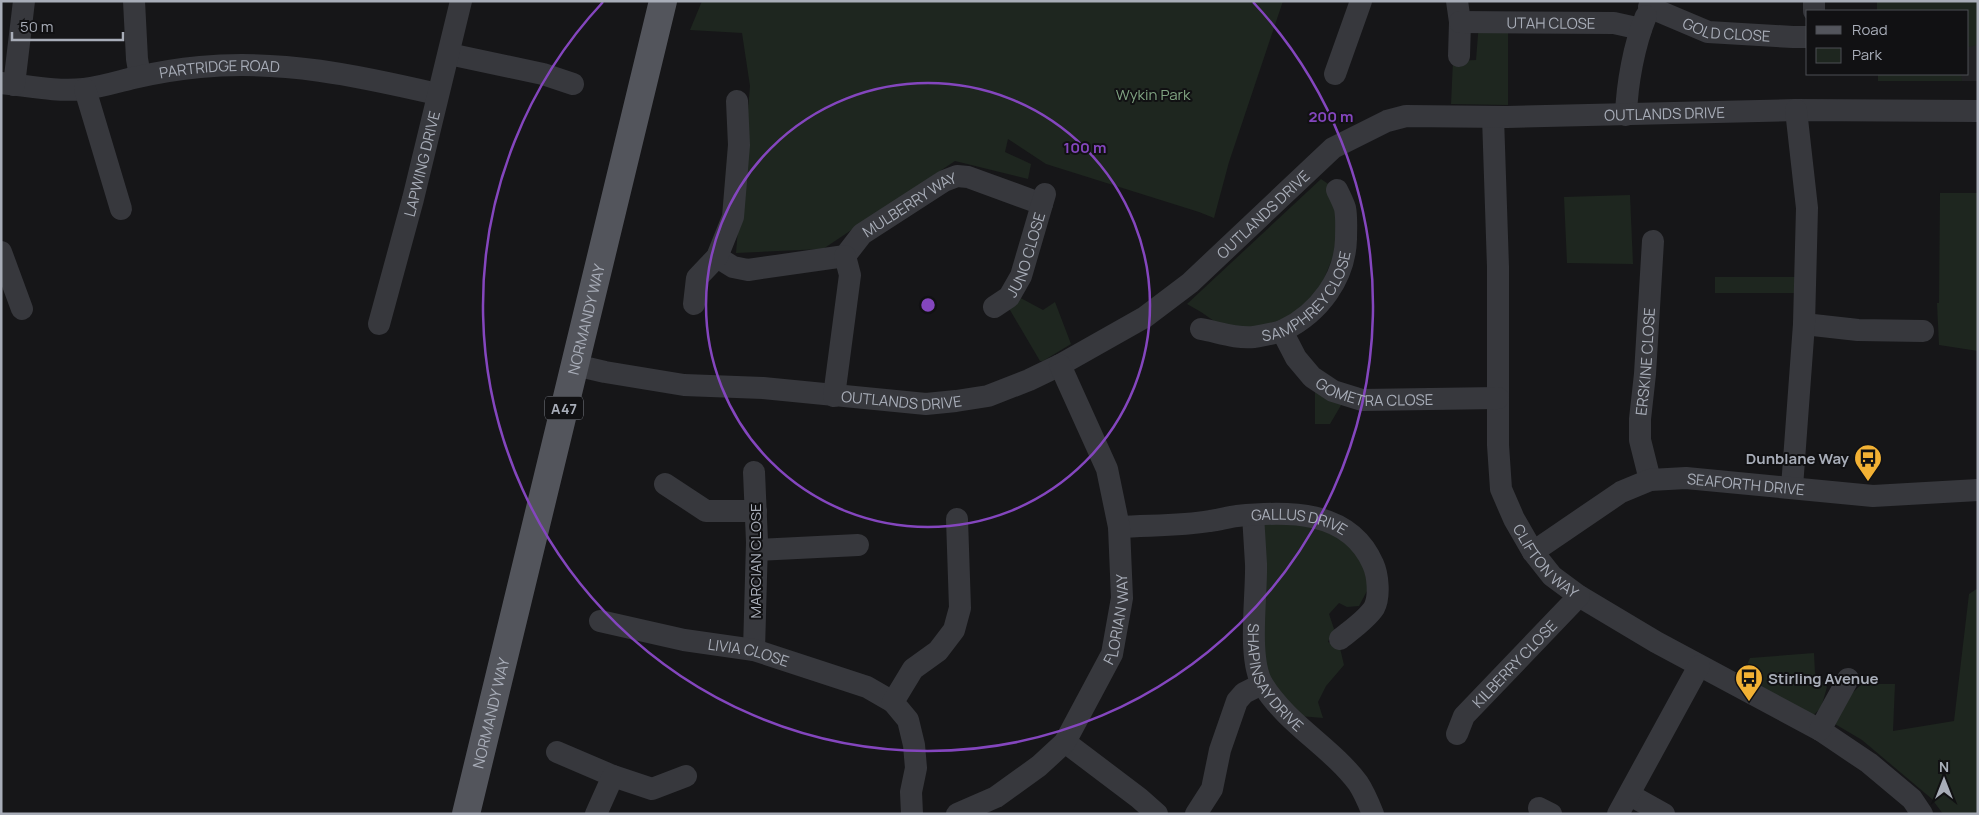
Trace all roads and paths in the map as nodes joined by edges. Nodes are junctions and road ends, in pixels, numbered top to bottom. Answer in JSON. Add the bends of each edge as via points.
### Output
{"nodes":[{"id":1,"x":24,"y":1,"type":"edge"},
{"id":2,"x":134,"y":1,"type":"edge"},
{"id":3,"x":461,"y":1,"type":"edge"},
{"id":4,"x":662,"y":1,"type":"edge"},
{"id":5,"x":1361,"y":1,"type":"edge"},
{"id":6,"x":1650,"y":4,"type":"edge"},
{"id":7,"x":1459,"y":12,"type":"edge"},
{"id":8,"x":1641,"y":29,"type":"junction"},
{"id":9,"x":1806,"y":37,"type":"edge"},
{"id":10,"x":449,"y":54,"type":"junction"},
{"id":11,"x":1459,"y":56,"type":"dead end"},
{"id":12,"x":1335,"y":74,"type":"dead end"},
{"id":13,"x":140,"y":76,"type":"junction"},
{"id":14,"x":8,"y":84,"type":"edge"},
{"id":15,"x":573,"y":84,"type":"dead end"},
{"id":16,"x":85,"y":89,"type":"junction"},
{"id":17,"x":437,"y":94,"type":"junction"},
{"id":18,"x":737,"y":101,"type":"dead end"},
{"id":19,"x":1796,"y":110,"type":"junction"},
{"id":20,"x":1978,"y":111,"type":"edge"},
{"id":21,"x":1626,"y":115,"type":"junction"},
{"id":22,"x":1493,"y":117,"type":"junction"},
{"id":23,"x":1337,"y":190,"type":"dead end"},
{"id":24,"x":1044,"y":199,"type":"joint"},
{"id":25,"x":121,"y":209,"type":"dead end"},
{"id":26,"x":1653,"y":241,"type":"dead end"},
{"id":27,"x":1,"y":252,"type":"edge"},
{"id":28,"x":845,"y":256,"type":"junction"},
{"id":29,"x":717,"y":258,"type":"junction"},
{"id":30,"x":694,"y":304,"type":"dead end"},
{"id":31,"x":994,"y":307,"type":"dead end"},
{"id":32,"x":22,"y":309,"type":"dead end"},
{"id":33,"x":379,"y":324,"type":"dead end"},
{"id":34,"x":1804,"y":324,"type":"junction"},
{"id":35,"x":1201,"y":329,"type":"dead end"},
{"id":36,"x":1282,"y":331,"type":"junction"},
{"id":37,"x":1924,"y":331,"type":"dead end"},
{"id":38,"x":575,"y":365,"type":"junction"},
{"id":39,"x":1060,"y":365,"type":"junction"},
{"id":40,"x":834,"y":396,"type":"junction"},
{"id":41,"x":1498,"y":398,"type":"junction"},
{"id":42,"x":754,"y":472,"type":"dead end"},
{"id":43,"x":1650,"y":480,"type":"junction"},
{"id":44,"x":665,"y":484,"type":"dead end"},
{"id":45,"x":1792,"y":487,"type":"junction"},
{"id":46,"x":1978,"y":490,"type":"edge"},
{"id":47,"x":756,"y":511,"type":"junction"},
{"id":48,"x":1253,"y":515,"type":"junction"},
{"id":49,"x":957,"y":519,"type":"dead end"},
{"id":50,"x":1119,"y":527,"type":"junction"},
{"id":51,"x":858,"y":545,"type":"dead end"},
{"id":52,"x":757,"y":550,"type":"junction"},
{"id":53,"x":1533,"y":552,"type":"junction"},
{"id":54,"x":1579,"y":596,"type":"junction"},
{"id":55,"x":600,"y":621,"type":"dead end"},
{"id":56,"x":1340,"y":639,"type":"dead end"},
{"id":57,"x":754,"y":650,"type":"junction"},
{"id":58,"x":1699,"y":666,"type":"junction"},
{"id":59,"x":1848,"y":679,"type":"dead end"},
{"id":60,"x":1262,"y":684,"type":"junction"},
{"id":61,"x":893,"y":702,"type":"junction"},
{"id":62,"x":1820,"y":730,"type":"junction"},
{"id":63,"x":1457,"y":734,"type":"dead end"},
{"id":64,"x":1065,"y":742,"type":"junction"},
{"id":65,"x":557,"y":752,"type":"dead end"},
{"id":66,"x":613,"y":776,"type":"junction"},
{"id":67,"x":686,"y":776,"type":"dead end"},
{"id":68,"x":1630,"y":795,"type":"junction"},
{"id":69,"x":1370,"y":812,"type":"edge"},
{"id":70,"x":466,"y":814,"type":"edge"},
{"id":71,"x":596,"y":814,"type":"edge"},
{"id":72,"x":912,"y":814,"type":"edge"},
{"id":73,"x":957,"y":814,"type":"edge"},
{"id":74,"x":1157,"y":814,"type":"edge"},
{"id":75,"x":1196,"y":814,"type":"edge"},
{"id":76,"x":1618,"y":814,"type":"edge"},
{"id":77,"x":1664,"y":814,"type":"edge"},
{"id":78,"x":1922,"y":814,"type":"edge"}],
"edges":[{"from":1,"to":14,"type":"street"},
{"from":2,"to":13,"type":"street"},
{"from":3,"to":10,"type":"street","name":"LAPWING DRIVE"},
{"from":4,"to":38,"type":"main road","name":"NORMANDY WAY","number":"A47"},
{"from":5,"to":12,"type":"street"},
{"from":6,"to":8,"type":"street"},
{"from":6,"to":9,"type":"street","name":"GOLD CLOSE","via":[[1708,32]]},
{"from":7,"to":8,"type":"street","name":"UTAH CLOSE","via":[[1614,23]]},
{"from":7,"to":11,"type":"street"},
{"from":8,"to":21,"type":"street"},
{"from":10,"to":15,"type":"street","via":[[543,74]]},
{"from":10,"to":17,"type":"street","name":"LAPWING DRIVE"},
{"from":13,"to":16,"type":"street","name":"PARTRIDGE ROAD"},
{"from":13,"to":17,"type":"street","name":"PARTRIDGE ROAD","via":[[200,67],[254,64],[341,73]]},
{"from":14,"to":16,"type":"street","name":"PARTRIDGE ROAD","via":[[52,90]]},
{"from":16,"to":25,"type":"street"},
{"from":17,"to":33,"type":"street","name":"LAPWING DRIVE"},
{"from":18,"to":29,"type":"street","via":[[739,145],[733,217]]},
{"from":19,"to":20,"type":"street","name":"OUTLANDS DRIVE"},
{"from":19,"to":21,"type":"street","name":"OUTLANDS DRIVE"},
{"from":19,"to":34,"type":"street","via":[[1807,208]]},
{"from":21,"to":22,"type":"street","name":"OUTLANDS DRIVE"},
{"from":22,"to":39,"type":"street","name":"OUTLANDS DRIVE","via":[[1406,116],[1387,121],[1334,148],[1190,283],[1144,317]]},
{"from":22,"to":41,"type":"street","name":"CLIFTON WAY"},
{"from":23,"to":36,"type":"street","name":"SAMPHREY CLOSE","via":[[1346,222],[1345,256],[1338,274],[1325,297]]},
{"from":24,"to":28,"type":"street","name":"MULBERRY WAY","via":[[957,176],[944,181],[862,234]]},
{"from":24,"to":31,"type":"street","name":"JUNO CLOSE","via":[[1019,282],[1009,297]]},
{"from":26,"to":43,"type":"street","name":"ERSKINE CLOSE","via":[[1640,419],[1640,440]]},
{"from":27,"to":32,"type":"street"},
{"from":28,"to":29,"type":"street","via":[[748,270]]},
{"from":28,"to":40,"type":"street","via":[[850,274]]},
{"from":29,"to":30,"type":"street","via":[[697,278]]},
{"from":34,"to":37,"type":"street","via":[[1858,330]]},
{"from":34,"to":45,"type":"street"},
{"from":35,"to":36,"type":"street","name":"SAMPHREY CLOSE","via":[[1237,337]]},
{"from":36,"to":41,"type":"street","name":"GOMETRA CLOSE","via":[[1296,358],[1312,378],[1333,391],[1362,400]]},
{"from":38,"to":40,"type":"street","name":"OUTLANDS DRIVE","via":[[684,385],[763,388]]},
{"from":38,"to":70,"type":"main road","name":"NORMANDY WAY","number":"A47"},
{"from":39,"to":40,"type":"street","name":"OUTLANDS DRIVE","via":[[988,396],[956,401],[926,404]]},
{"from":39,"to":50,"type":"street","name":"FLORIAN WAY","via":[[1107,469]]},
{"from":41,"to":53,"type":"street","name":"CLIFTON WAY","via":[[1501,489]]},
{"from":42,"to":47,"type":"street","name":"MARCIAN CLOSE"},
{"from":43,"to":45,"type":"street","name":"SEAFORTH DRIVE","via":[[1686,478]]},
{"from":43,"to":53,"type":"street","name":"SEAFORTH DRIVE","via":[[1621,492]]},
{"from":44,"to":47,"type":"street","via":[[706,511]]},
{"from":45,"to":46,"type":"street","name":"SEAFORTH DRIVE","via":[[1873,496]]},
{"from":47,"to":52,"type":"street","name":"MARCIAN CLOSE"},
{"from":48,"to":50,"type":"street","name":"GALLUS DRIVE"},
{"from":48,"to":56,"type":"street","name":"GALLUS DRIVE","via":[[1298,514],[1323,518],[1343,529],[1371,559],[1378,580],[1374,607]]},
{"from":48,"to":60,"type":"street","name":"SHAPINSAY DRIVE","via":[[1256,666]]},
{"from":49,"to":61,"type":"street","via":[[960,608],[954,630],[938,651],[913,670]]},
{"from":50,"to":64,"type":"street","name":"FLORIAN WAY","via":[[1122,598],[1112,654]]},
{"from":51,"to":52,"type":"street"},
{"from":52,"to":57,"type":"street","name":"MARCIAN CLOSE"},
{"from":53,"to":54,"type":"street","name":"CLIFTON WAY","via":[[1552,576]]},
{"from":54,"to":58,"type":"street","name":"CLIFTON WAY"},
{"from":54,"to":63,"type":"street","name":"KILBERRY CLOSE","via":[[1464,716]]},
{"from":55,"to":57,"type":"street","name":"LIVIA CLOSE","via":[[684,640]]},
{"from":57,"to":61,"type":"street","name":"LIVIA CLOSE","via":[[867,687]]},
{"from":58,"to":62,"type":"street","name":"CLIFTON WAY"},
{"from":58,"to":68,"type":"street"},
{"from":59,"to":62,"type":"street"},
{"from":60,"to":69,"type":"street","name":"SHAPINSAY DRIVE","via":[[1282,709],[1358,784]]},
{"from":60,"to":75,"type":"street","via":[[1244,692],[1237,701],[1220,750],[1212,788]]},
{"from":61,"to":72,"type":"street","via":[[908,720],[914,745],[916,768],[911,792]]},
{"from":62,"to":78,"type":"street","name":"CLIFTON WAY","via":[[1869,762],[1912,799]]},
{"from":64,"to":73,"type":"street","name":"FLORIAN WAY","via":[[996,797]]},
{"from":64,"to":74,"type":"street"},
{"from":65,"to":66,"type":"street"},
{"from":66,"to":67,"type":"street","via":[[652,789]]},
{"from":66,"to":71,"type":"street"},
{"from":68,"to":76,"type":"street"},
{"from":68,"to":77,"type":"street"}]}
